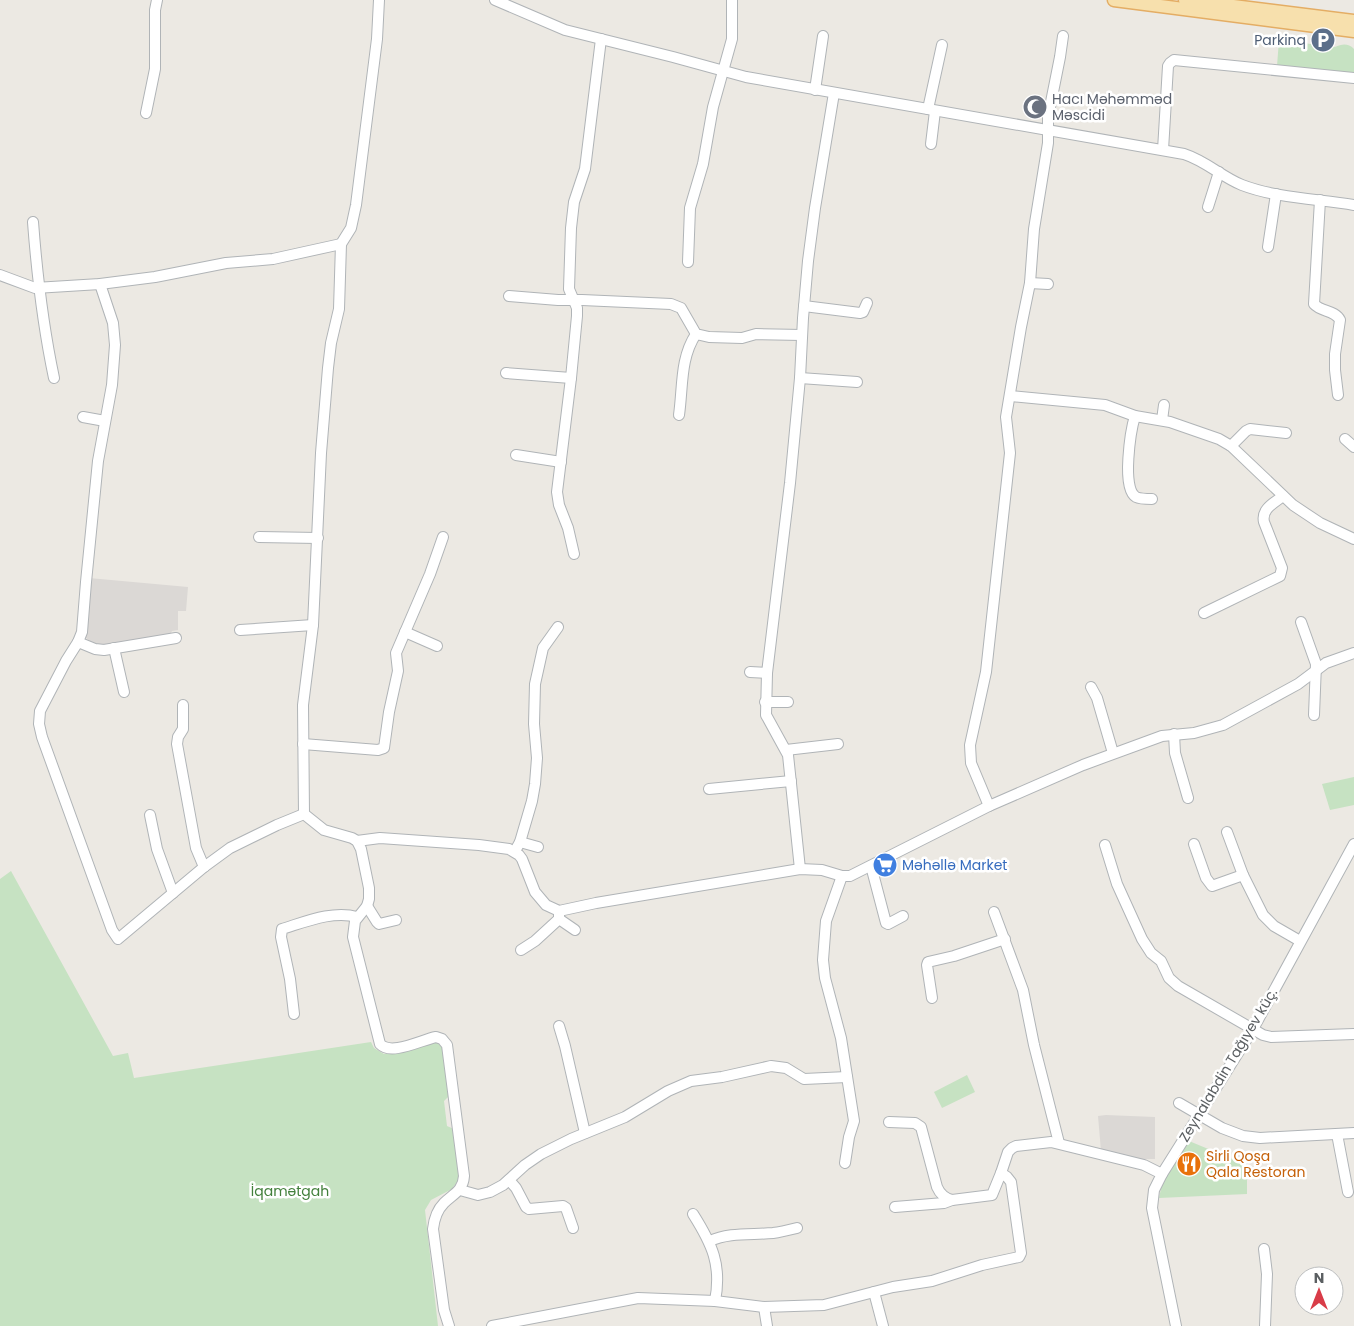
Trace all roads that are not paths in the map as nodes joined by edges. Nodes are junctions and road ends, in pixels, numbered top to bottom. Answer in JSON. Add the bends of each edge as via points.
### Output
{"nodes":[{"id":1,"x":157,"y":0,"type":"edge"},
{"id":2,"x":379,"y":0,"type":"edge"},
{"id":3,"x":495,"y":0,"type":"edge"},
{"id":4,"x":732,"y":0,"type":"edge"},
{"id":5,"x":1114,"y":0,"type":"edge"},
{"id":6,"x":1185,"y":0,"type":"edge"},
{"id":7,"x":1354,"y":21,"type":"edge"},
{"id":8,"x":1354,"y":31,"type":"edge"},
{"id":9,"x":823,"y":36,"type":"dead end"},
{"id":10,"x":1063,"y":36,"type":"dead end"},
{"id":11,"x":601,"y":39,"type":"junction"},
{"id":12,"x":942,"y":45,"type":"dead end"},
{"id":13,"x":723,"y":72,"type":"junction"},
{"id":14,"x":1354,"y":78,"type":"edge"},
{"id":15,"x":815,"y":90,"type":"junction"},
{"id":16,"x":834,"y":93,"type":"junction"},
{"id":17,"x":932,"y":110,"type":"junction"},
{"id":18,"x":146,"y":113,"type":"dead end"},
{"id":19,"x":1047,"y":130,"type":"junction"},
{"id":20,"x":931,"y":144,"type":"dead end"},
{"id":21,"x":1163,"y":150,"type":"junction"},
{"id":22,"x":1219,"y":172,"type":"junction"},
{"id":23,"x":1276,"y":194,"type":"junction"},
{"id":24,"x":1320,"y":200,"type":"junction"},
{"id":25,"x":1354,"y":205,"type":"edge"},
{"id":26,"x":1208,"y":207,"type":"dead end"},
{"id":27,"x":33,"y":222,"type":"dead end"},
{"id":28,"x":340,"y":244,"type":"junction"},
{"id":29,"x":1268,"y":246,"type":"dead end"},
{"id":30,"x":688,"y":262,"type":"dead end"},
{"id":31,"x":0,"y":275,"type":"edge"},
{"id":32,"x":1030,"y":283,"type":"junction"},
{"id":33,"x":100,"y":284,"type":"junction"},
{"id":34,"x":1048,"y":284,"type":"dead end"},
{"id":35,"x":38,"y":288,"type":"junction"},
{"id":36,"x":509,"y":296,"type":"dead end"},
{"id":37,"x":575,"y":300,"type":"junction"},
{"id":38,"x":868,"y":303,"type":"dead end"},
{"id":39,"x":804,"y":306,"type":"junction"},
{"id":40,"x":696,"y":334,"type":"junction"},
{"id":41,"x":802,"y":335,"type":"junction"},
{"id":42,"x":506,"y":373,"type":"dead end"},
{"id":43,"x":54,"y":378,"type":"dead end"},
{"id":44,"x":571,"y":378,"type":"junction"},
{"id":45,"x":800,"y":378,"type":"junction"},
{"id":46,"x":857,"y":382,"type":"dead end"},
{"id":47,"x":1338,"y":395,"type":"dead end"},
{"id":48,"x":1011,"y":396,"type":"junction"},
{"id":49,"x":1164,"y":405,"type":"dead end"},
{"id":50,"x":679,"y":414,"type":"dead end"},
{"id":51,"x":1134,"y":416,"type":"junction"},
{"id":52,"x":83,"y":417,"type":"dead end"},
{"id":53,"x":1162,"y":420,"type":"junction"},
{"id":54,"x":105,"y":421,"type":"junction"},
{"id":55,"x":1286,"y":433,"type":"dead end"},
{"id":56,"x":1345,"y":439,"type":"dead end"},
{"id":57,"x":1232,"y":446,"type":"junction"},
{"id":58,"x":1354,"y":447,"type":"edge"},
{"id":59,"x":516,"y":455,"type":"dead end"},
{"id":60,"x":561,"y":462,"type":"junction"},
{"id":61,"x":1283,"y":496,"type":"junction"},
{"id":62,"x":1152,"y":499,"type":"dead end"},
{"id":63,"x":259,"y":537,"type":"dead end"},
{"id":64,"x":443,"y":537,"type":"dead end"},
{"id":65,"x":318,"y":538,"type":"junction"},
{"id":66,"x":1354,"y":540,"type":"edge"},
{"id":67,"x":574,"y":554,"type":"dead end"},
{"id":68,"x":1204,"y":613,"type":"dead end"},
{"id":69,"x":1301,"y":622,"type":"dead end"},
{"id":70,"x":313,"y":624,"type":"junction"},
{"id":71,"x":558,"y":627,"type":"dead end"},
{"id":72,"x":240,"y":630,"type":"dead end"},
{"id":73,"x":404,"y":632,"type":"junction"},
{"id":74,"x":176,"y":638,"type":"dead end"},
{"id":75,"x":78,"y":642,"type":"junction"},
{"id":76,"x":437,"y":646,"type":"dead end"},
{"id":77,"x":114,"y":648,"type":"junction"},
{"id":78,"x":1354,"y":653,"type":"edge"},
{"id":79,"x":1317,"y":670,"type":"junction"},
{"id":80,"x":750,"y":672,"type":"dead end"},
{"id":81,"x":767,"y":673,"type":"junction"},
{"id":82,"x":1091,"y":687,"type":"dead end"},
{"id":83,"x":124,"y":692,"type":"dead end"},
{"id":84,"x":765,"y":702,"type":"junction"},
{"id":85,"x":788,"y":702,"type":"dead end"},
{"id":86,"x":183,"y":705,"type":"dead end"},
{"id":87,"x":1314,"y":716,"type":"dead end"},
{"id":88,"x":1174,"y":734,"type":"junction"},
{"id":89,"x":303,"y":744,"type":"junction"},
{"id":90,"x":838,"y":744,"type":"dead end"},
{"id":91,"x":786,"y":750,"type":"junction"},
{"id":92,"x":1113,"y":753,"type":"junction"},
{"id":93,"x":791,"y":781,"type":"junction"},
{"id":94,"x":709,"y":789,"type":"dead end"},
{"id":95,"x":1188,"y":798,"type":"dead end"},
{"id":96,"x":989,"y":806,"type":"junction"},
{"id":97,"x":304,"y":814,"type":"junction"},
{"id":98,"x":150,"y":815,"type":"dead end"},
{"id":99,"x":1228,"y":832,"type":"dead end"},
{"id":100,"x":357,"y":841,"type":"junction"},
{"id":101,"x":1194,"y":844,"type":"dead end"},
{"id":102,"x":1105,"y":845,"type":"dead end"},
{"id":103,"x":538,"y":846,"type":"dead end"},
{"id":104,"x":1353,"y":846,"type":"edge"},
{"id":105,"x":517,"y":847,"type":"junction"},
{"id":106,"x":871,"y":866,"type":"junction"},
{"id":107,"x":204,"y":868,"type":"junction"},
{"id":108,"x":800,"y":869,"type":"junction"},
{"id":109,"x":1243,"y":875,"type":"junction"},
{"id":110,"x":842,"y":876,"type":"junction"},
{"id":111,"x":173,"y":893,"type":"junction"},
{"id":112,"x":367,"y":906,"type":"junction"},
{"id":113,"x":994,"y":912,"type":"dead end"},
{"id":114,"x":559,"y":915,"type":"junction"},
{"id":115,"x":903,"y":916,"type":"dead end"},
{"id":116,"x":357,"y":917,"type":"junction"},
{"id":117,"x":396,"y":920,"type":"dead end"},
{"id":118,"x":575,"y":930,"type":"dead end"},
{"id":119,"x":1005,"y":939,"type":"junction"},
{"id":120,"x":1300,"y":941,"type":"junction"},
{"id":121,"x":521,"y":950,"type":"dead end"},
{"id":122,"x":932,"y":998,"type":"dead end"},
{"id":123,"x":294,"y":1014,"type":"dead end"},
{"id":124,"x":558,"y":1026,"type":"dead end"},
{"id":125,"x":1252,"y":1029,"type":"junction"},
{"id":126,"x":1354,"y":1034,"type":"edge"},
{"id":127,"x":847,"y":1077,"type":"junction"},
{"id":128,"x":1179,"y":1103,"type":"dead end"},
{"id":129,"x":1199,"y":1115,"type":"junction"},
{"id":130,"x":889,"y":1122,"type":"dead end"},
{"id":131,"x":585,"y":1133,"type":"junction"},
{"id":132,"x":1354,"y":1133,"type":"edge"},
{"id":133,"x":1337,"y":1134,"type":"junction"},
{"id":134,"x":1059,"y":1143,"type":"junction"},
{"id":135,"x":845,"y":1163,"type":"dead end"},
{"id":136,"x":1001,"y":1173,"type":"junction"},
{"id":137,"x":1162,"y":1174,"type":"junction"},
{"id":138,"x":509,"y":1180,"type":"junction"},
{"id":139,"x":460,"y":1190,"type":"junction"},
{"id":140,"x":1348,"y":1192,"type":"dead end"},
{"id":141,"x":952,"y":1200,"type":"junction"},
{"id":142,"x":895,"y":1207,"type":"dead end"},
{"id":143,"x":693,"y":1214,"type":"dead end"},
{"id":144,"x":573,"y":1228,"type":"dead end"},
{"id":145,"x":797,"y":1228,"type":"dead end"},
{"id":146,"x":710,"y":1241,"type":"junction"},
{"id":147,"x":1264,"y":1249,"type":"dead end"},
{"id":148,"x":874,"y":1292,"type":"junction"},
{"id":149,"x":715,"y":1301,"type":"junction"},
{"id":150,"x":764,"y":1307,"type":"junction"},
{"id":151,"x":449,"y":1326,"type":"edge"},
{"id":152,"x":492,"y":1326,"type":"edge"},
{"id":153,"x":767,"y":1326,"type":"edge"},
{"id":154,"x":883,"y":1326,"type":"edge"},
{"id":155,"x":1176,"y":1326,"type":"edge"},
{"id":156,"x":1265,"y":1326,"type":"edge"}],
"edges":[{"from":1,"to":18,"type":"street","via":[[156,69]]},
{"from":2,"to":28,"type":"street","via":[[356,205],[351,228]]},
{"from":3,"to":11,"type":"street","via":[[554,26]]},
{"from":4,"to":13,"type":"street","via":[[732,39]]},
{"from":5,"to":8,"type":"main road"},
{"from":6,"to":7,"type":"main road"},
{"from":9,"to":15,"type":"street"},
{"from":10,"to":19,"type":"street"},
{"from":11,"to":13,"type":"street"},
{"from":11,"to":37,"type":"street","via":[[584,169],[574,202],[571,228],[570,289]]},
{"from":12,"to":17,"type":"street"},
{"from":13,"to":15,"type":"street"},
{"from":13,"to":30,"type":"street","via":[[713,107],[704,164],[690,208]]},
{"from":14,"to":21,"type":"street","via":[[1174,60],[1168,66]]},
{"from":15,"to":16,"type":"street"},
{"from":16,"to":17,"type":"street"},
{"from":16,"to":39,"type":"street","via":[[815,208]]},
{"from":17,"to":19,"type":"street"},
{"from":17,"to":20,"type":"street"},
{"from":19,"to":21,"type":"street"},
{"from":19,"to":32,"type":"street"},
{"from":21,"to":22,"type":"street","via":[[1192,156]]},
{"from":22,"to":23,"type":"street","via":[[1240,184]]},
{"from":22,"to":26,"type":"street"},
{"from":23,"to":24,"type":"street"},
{"from":23,"to":29,"type":"street"},
{"from":24,"to":25,"type":"street"},
{"from":24,"to":47,"type":"street","via":[[1313,299],[1317,307],[1335,314],[1340,320],[1335,354]]},
{"from":27,"to":35,"type":"street"},
{"from":28,"to":33,"type":"street","via":[[273,259],[226,263]]},
{"from":28,"to":65,"type":"street","via":[[339,309],[330,352]]},
{"from":31,"to":35,"type":"street"},
{"from":32,"to":34,"type":"street"},
{"from":32,"to":48,"type":"street"},
{"from":33,"to":35,"type":"street"},
{"from":33,"to":54,"type":"street","via":[[115,334],[112,385]]},
{"from":35,"to":43,"type":"street"},
{"from":36,"to":37,"type":"street"},
{"from":37,"to":40,"type":"street","via":[[671,304],[681,308]]},
{"from":37,"to":44,"type":"street","via":[[577,316]]},
{"from":38,"to":39,"type":"street","via":[[860,313]]},
{"from":39,"to":41,"type":"street"},
{"from":40,"to":41,"type":"street","via":[[742,338],[756,334]]},
{"from":40,"to":50,"type":"street","via":[[685,358]]},
{"from":41,"to":45,"type":"street"},
{"from":42,"to":44,"type":"street"},
{"from":44,"to":60,"type":"street"},
{"from":45,"to":46,"type":"street"},
{"from":45,"to":81,"type":"street"},
{"from":48,"to":51,"type":"street","via":[[1105,405]]},
{"from":48,"to":96,"type":"street","via":[[1006,421],[1010,453],[986,672],[970,745],[971,763]]},
{"from":49,"to":53,"type":"street"},
{"from":51,"to":53,"type":"street"},
{"from":51,"to":62,"type":"street","via":[[1128,456],[1130,487],[1136,497]]},
{"from":52,"to":54,"type":"street"},
{"from":53,"to":57,"type":"street"},
{"from":54,"to":75,"type":"street","via":[[98,461],[82,632]]},
{"from":55,"to":57,"type":"street","via":[[1250,429]]},
{"from":56,"to":58,"type":"street"},
{"from":57,"to":61,"type":"street"},
{"from":59,"to":60,"type":"street"},
{"from":60,"to":67,"type":"street","via":[[557,498]]},
{"from":61,"to":66,"type":"street","via":[[1320,523]]},
{"from":61,"to":68,"type":"street","via":[[1265,510],[1263,518],[1282,568],[1280,576]]},
{"from":63,"to":65,"type":"street"},
{"from":64,"to":73,"type":"street"},
{"from":65,"to":70,"type":"street"},
{"from":69,"to":79,"type":"street"},
{"from":70,"to":72,"type":"street"},
{"from":70,"to":89,"type":"street","via":[[304,689]]},
{"from":71,"to":105,"type":"street","via":[[543,648],[535,684],[536,778]]},
{"from":73,"to":76,"type":"street"},
{"from":73,"to":89,"type":"street","via":[[396,653],[398,670],[384,748]]},
{"from":74,"to":77,"type":"street"},
{"from":75,"to":77,"type":"street","via":[[95,649]]},
{"from":75,"to":111,"type":"street","via":[[40,711],[39,724],[112,930],[118,939]]},
{"from":77,"to":83,"type":"street"},
{"from":78,"to":79,"type":"street"},
{"from":79,"to":87,"type":"street"},
{"from":79,"to":88,"type":"street","via":[[1233,720],[1204,731]]},
{"from":80,"to":81,"type":"street"},
{"from":81,"to":84,"type":"street"},
{"from":82,"to":92,"type":"street"},
{"from":84,"to":85,"type":"street"},
{"from":84,"to":91,"type":"street","via":[[768,720]]},
{"from":86,"to":107,"type":"street","via":[[183,729],[177,744],[196,848]]},
{"from":88,"to":92,"type":"street"},
{"from":88,"to":95,"type":"street","via":[[1175,753]]},
{"from":89,"to":97,"type":"street"},
{"from":90,"to":91,"type":"street"},
{"from":91,"to":93,"type":"street"},
{"from":92,"to":96,"type":"street"},
{"from":93,"to":94,"type":"street"},
{"from":93,"to":108,"type":"street"},
{"from":96,"to":106,"type":"street"},
{"from":97,"to":100,"type":"street","via":[[324,830]]},
{"from":97,"to":107,"type":"street","via":[[240,842]]},
{"from":98,"to":111,"type":"street","via":[[157,849]]},
{"from":99,"to":109,"type":"street"},
{"from":100,"to":105,"type":"street","via":[[380,838]]},
{"from":100,"to":112,"type":"street","via":[[368,888]]},
{"from":101,"to":109,"type":"street","via":[[1212,886]]},
{"from":102,"to":125,"type":"street","via":[[1117,884],[1142,939],[1161,961],[1169,978]]},
{"from":103,"to":105,"type":"street"},
{"from":104,"to":120,"type":"street","name":"Zeynalabdin Tağıyev küç."},
{"from":105,"to":114,"type":"street","via":[[535,892]]},
{"from":106,"to":110,"type":"street","via":[[850,876]]},
{"from":106,"to":115,"type":"street","via":[[886,923]]},
{"from":107,"to":111,"type":"street"},
{"from":108,"to":110,"type":"street","via":[[822,870]]},
{"from":108,"to":114,"type":"street","via":[[596,903]]},
{"from":109,"to":120,"type":"street","via":[[1268,921]]},
{"from":110,"to":127,"type":"street","via":[[826,920],[823,960]]},
{"from":112,"to":116,"type":"street"},
{"from":112,"to":117,"type":"street","via":[[380,924]]},
{"from":113,"to":119,"type":"street"},
{"from":114,"to":118,"type":"street"},
{"from":114,"to":121,"type":"street","via":[[535,941]]},
{"from":116,"to":123,"type":"street","via":[[343,914],[327,916],[282,929]]},
{"from":116,"to":139,"type":"street","via":[[353,937],[380,1044],[386,1049],[394,1049],[436,1038],[447,1044],[463,1161],[464,1182]]},
{"from":119,"to":122,"type":"street","via":[[928,962]]},
{"from":119,"to":134,"type":"street","via":[[1023,990]]},
{"from":120,"to":125,"type":"street","name":"Zeynalabdin Tağıyev küç."},
{"from":124,"to":131,"type":"street"},
{"from":125,"to":126,"type":"street","via":[[1271,1037]]},
{"from":125,"to":129,"type":"street","name":"Zeynalabdin Tağıyev küç."},
{"from":127,"to":131,"type":"street","via":[[804,1079],[786,1068],[771,1066],[698,1080],[680,1085],[625,1117]]},
{"from":127,"to":135,"type":"street","via":[[854,1121]]},
{"from":128,"to":129,"type":"street"},
{"from":129,"to":133,"type":"street","via":[[1232,1133],[1252,1138]]},
{"from":129,"to":137,"type":"street","name":"Zeynalabdin Tağıyev küç."},
{"from":130,"to":141,"type":"street","via":[[915,1123],[921,1127],[937,1187],[941,1195]]},
{"from":131,"to":138,"type":"street","via":[[531,1159]]},
{"from":132,"to":133,"type":"street"},
{"from":133,"to":140,"type":"street"},
{"from":134,"to":136,"type":"street","via":[[1041,1142],[1012,1148]]},
{"from":134,"to":137,"type":"street","via":[[1144,1165]]},
{"from":136,"to":141,"type":"street","via":[[992,1195]]},
{"from":136,"to":148,"type":"street","via":[[1011,1182],[1021,1253],[1019,1258]]},
{"from":137,"to":155,"type":"street","name":"Zeynalabdin Tağıyev küç.","via":[[1154,1190],[1152,1208]]},
{"from":138,"to":139,"type":"street","via":[[484,1195]]},
{"from":138,"to":144,"type":"street","via":[[529,1209],[566,1208]]},
{"from":139,"to":151,"type":"street","via":[[442,1205],[433,1229],[442,1302]]},
{"from":141,"to":142,"type":"street"},
{"from":143,"to":146,"type":"street"},
{"from":145,"to":146,"type":"street","via":[[774,1233],[730,1235]]},
{"from":146,"to":149,"type":"street","via":[[718,1272]]},
{"from":147,"to":156,"type":"street","via":[[1267,1274]]},
{"from":148,"to":150,"type":"street","via":[[824,1305]]},
{"from":148,"to":154,"type":"street"},
{"from":149,"to":150,"type":"street"},
{"from":149,"to":152,"type":"street","via":[[628,1299]]},
{"from":150,"to":153,"type":"street"}]}
